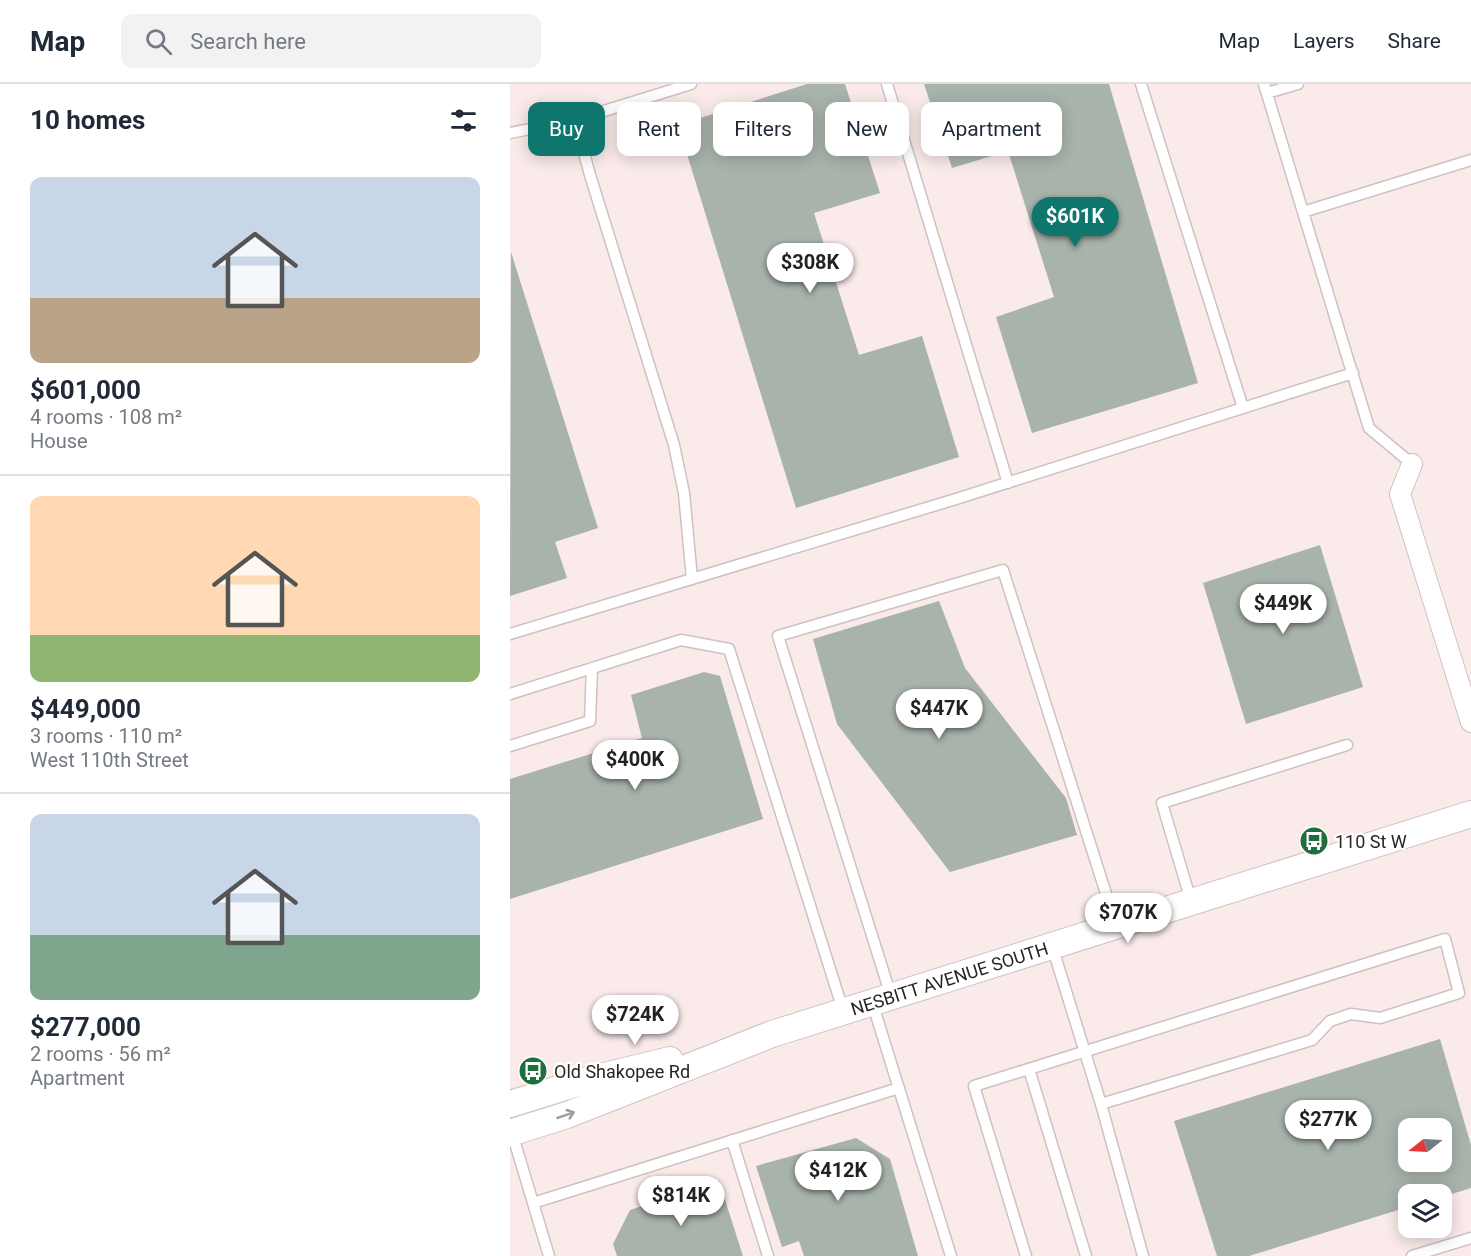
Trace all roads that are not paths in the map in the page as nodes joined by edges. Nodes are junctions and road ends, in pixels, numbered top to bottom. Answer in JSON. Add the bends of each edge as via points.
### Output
{"nodes":[{"id":1,"x":692,"y":84,"type":"edge"},
{"id":2,"x":887,"y":84,"type":"edge"},
{"id":3,"x":1140,"y":84,"type":"edge"},
{"id":4,"x":1298,"y":84,"type":"edge"},
{"id":5,"x":1266,"y":89,"type":"edge"},
{"id":6,"x":605,"y":111,"type":"edge"},
{"id":7,"x":528,"y":129,"type":"edge"},
{"id":8,"x":510,"y":133,"type":"edge"},
{"id":9,"x":585,"y":156,"type":"edge"},
{"id":10,"x":1471,"y":160,"type":"edge"},
{"id":11,"x":1303,"y":212,"type":"junction"},
{"id":12,"x":1353,"y":374,"type":"junction"},
{"id":13,"x":1243,"y":408,"type":"junction"},
{"id":14,"x":1412,"y":464,"type":"joint"},
{"id":15,"x":1008,"y":483,"type":"junction"},
{"id":16,"x":692,"y":579,"type":"junction"},
{"id":17,"x":510,"y":634,"type":"edge"},
{"id":18,"x":592,"y":668,"type":"junction"},
{"id":19,"x":510,"y":694,"type":"edge"},
{"id":20,"x":1471,"y":722,"type":"edge"},
{"id":21,"x":1347,"y":745,"type":"dead end"},
{"id":22,"x":510,"y":746,"type":"edge"},
{"id":23,"x":1471,"y":814,"type":"edge"},
{"id":24,"x":1191,"y":902,"type":"junction"},
{"id":25,"x":1116,"y":925,"type":"junction"},
{"id":26,"x":1051,"y":945,"type":"junction"},
{"id":27,"x":881,"y":998,"type":"junction"},
{"id":28,"x":843,"y":1010,"type":"junction"},
{"id":29,"x":772,"y":1034,"type":"junction"},
{"id":30,"x":1085,"y":1051,"type":"junction"},
{"id":31,"x":1029,"y":1069,"type":"junction"},
{"id":32,"x":899,"y":1088,"type":"junction"},
{"id":33,"x":510,"y":1104,"type":"edge"},
{"id":34,"x":1101,"y":1104,"type":"junction"},
{"id":35,"x":511,"y":1132,"type":"edge"},
{"id":36,"x":732,"y":1140,"type":"junction"},
{"id":37,"x":533,"y":1203,"type":"junction"},
{"id":38,"x":1471,"y":1238,"type":"edge"},
{"id":39,"x":549,"y":1256,"type":"edge"},
{"id":40,"x":768,"y":1256,"type":"edge"},
{"id":41,"x":951,"y":1256,"type":"edge"},
{"id":42,"x":1026,"y":1256,"type":"edge"},
{"id":43,"x":1086,"y":1256,"type":"edge"},
{"id":44,"x":1143,"y":1256,"type":"edge"},
{"id":45,"x":1412,"y":1256,"type":"edge"}],
"edges":[{"from":1,"to":6,"type":"lane"},
{"from":2,"to":15,"type":"lane"},
{"from":3,"to":13,"type":"lane"},
{"from":4,"to":5,"type":"lane"},
{"from":5,"to":11,"type":"lane"},
{"from":7,"to":8,"type":"lane"},
{"from":9,"to":16,"type":"lane","via":[[674,445],[684,494]]},
{"from":10,"to":11,"type":"lane"},
{"from":11,"to":12,"type":"lane"},
{"from":12,"to":13,"type":"lane"},
{"from":12,"to":14,"type":"lane","via":[[1369,428]]},
{"from":13,"to":15,"type":"lane"},
{"from":14,"to":20,"type":"street","via":[[1400,494]]},
{"from":15,"to":16,"type":"lane"},
{"from":16,"to":17,"type":"lane"},
{"from":18,"to":19,"type":"lane"},
{"from":18,"to":22,"type":"lane","via":[[590,721]]},
{"from":18,"to":28,"type":"lane","via":[[681,640],[729,649]]},
{"from":21,"to":24,"type":"lane","via":[[1162,803]]},
{"from":23,"to":24,"type":"street","name":"NESBITT AVENUE SOUTH"},
{"from":24,"to":25,"type":"street","name":"NESBITT AVENUE SOUTH"},
{"from":25,"to":26,"type":"street","name":"NESBITT AVENUE SOUTH"},
{"from":25,"to":27,"type":"lane","via":[[1003,570],[778,636]]},
{"from":26,"to":27,"type":"street","name":"NESBITT AVENUE SOUTH"},
{"from":26,"to":30,"type":"lane"},
{"from":27,"to":28,"type":"street","name":"NESBITT AVENUE SOUTH"},
{"from":27,"to":32,"type":"lane"},
{"from":28,"to":29,"type":"street","name":"NESBITT AVENUE SOUTH"},
{"from":29,"to":33,"type":"street","name":"NESBITT AVENUE SOUTH","via":[[584,1081]]},
{"from":35,"to":29,"type":"street","name":"NESBITT AVENUE SOUTH","one_way":true,"via":[[567,1115]]},
{"from":30,"to":31,"type":"lane"},
{"from":30,"to":34,"type":"lane"},
{"from":30,"to":34,"type":"lane","via":[[1445,939],[1459,993],[1380,1018],[1351,1014],[1330,1021],[1312,1040]]},
{"from":31,"to":42,"type":"lane","via":[[974,1086]]},
{"from":31,"to":43,"type":"lane"},
{"from":32,"to":36,"type":"lane"},
{"from":32,"to":41,"type":"lane"},
{"from":34,"to":44,"type":"lane"},
{"from":35,"to":37,"type":"lane"},
{"from":36,"to":37,"type":"lane"},
{"from":36,"to":40,"type":"lane"},
{"from":37,"to":39,"type":"lane"},
{"from":38,"to":45,"type":"lane"}]}
